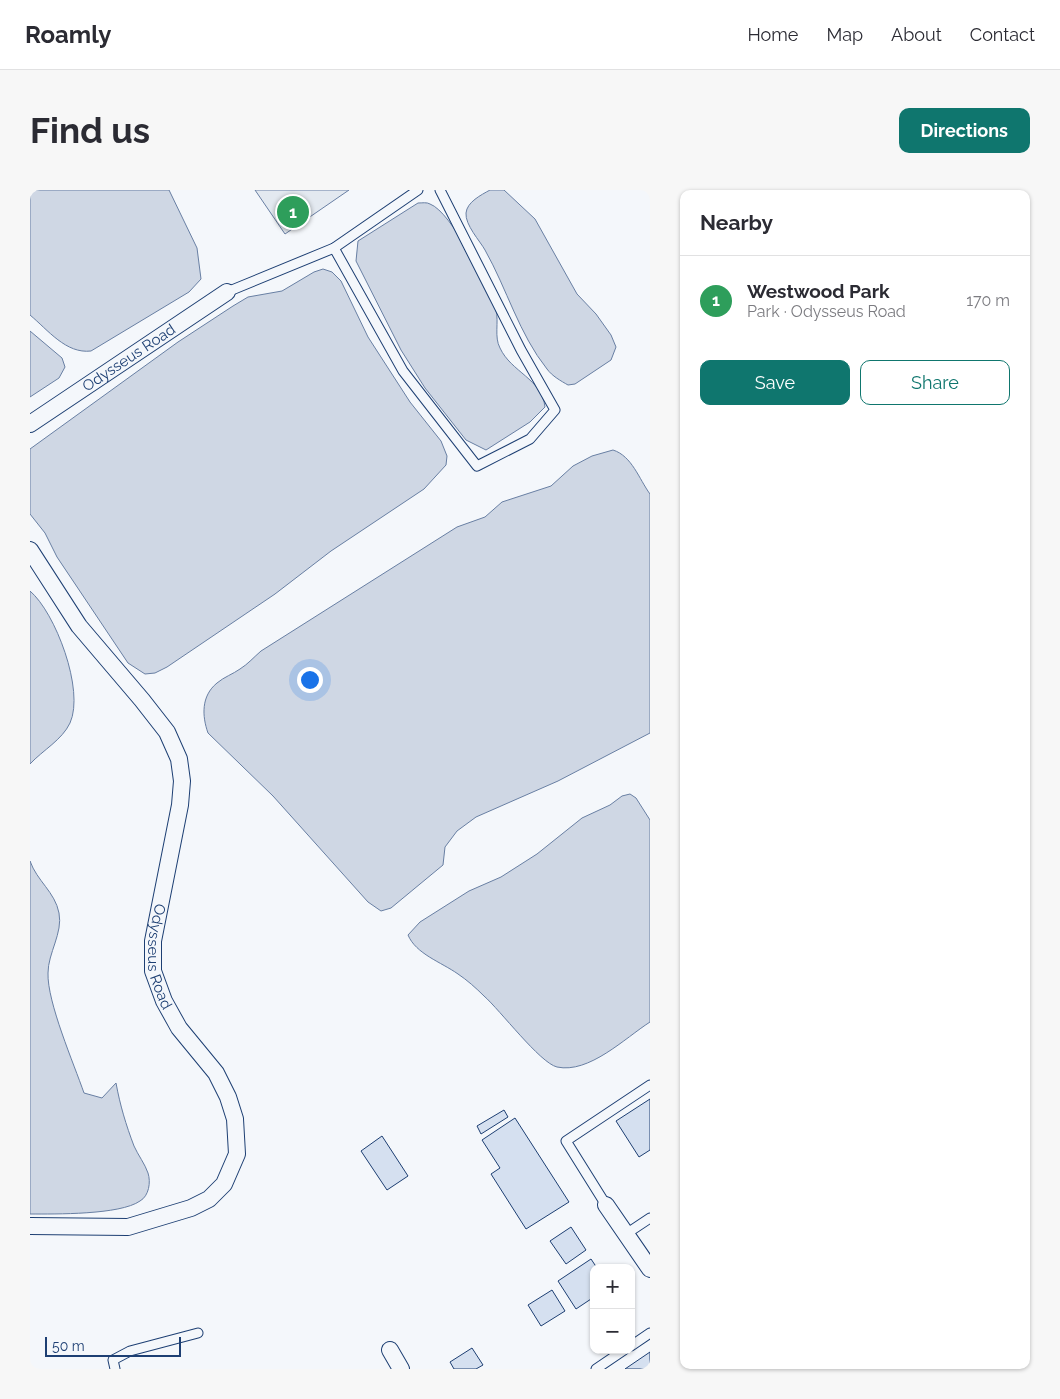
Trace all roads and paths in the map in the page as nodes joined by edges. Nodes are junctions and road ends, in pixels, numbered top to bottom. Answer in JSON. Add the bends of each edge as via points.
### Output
{"nodes":[{"id":1,"x":418,"y":190,"type":"edge"},
{"id":2,"x":440,"y":190,"type":"edge"},
{"id":3,"x":334,"y":248,"type":"junction"},
{"id":4,"x":227,"y":292,"type":"joint"},
{"id":5,"x":30,"y":424,"type":"edge"},
{"id":6,"x":30,"y":550,"type":"edge"},
{"id":7,"x":650,"y":1085,"type":"edge"},
{"id":8,"x":606,"y":1205,"type":"joint"},
{"id":9,"x":650,"y":1218,"type":"edge"},
{"id":10,"x":30,"y":1226,"type":"edge"},
{"id":11,"x":626,"y":1234,"type":"junction"},
{"id":12,"x":650,"y":1269,"type":"edge"},
{"id":13,"x":198,"y":1333,"type":"dead end"},
{"id":14,"x":650,"y":1333,"type":"edge"},
{"id":15,"x":635,"y":1343,"type":"edge"},
{"id":16,"x":390,"y":1350,"type":"dead end"},
{"id":17,"x":618,"y":1354,"type":"edge"},
{"id":18,"x":114,"y":1369,"type":"edge"},
{"id":19,"x":401,"y":1369,"type":"edge"},
{"id":20,"x":596,"y":1369,"type":"edge"}],
"edges":[{"from":1,"to":3,"type":"lane"},
{"from":2,"to":3,"type":"lane","via":[[555,410],[530,439],[477,466],[403,372]]},
{"from":3,"to":4,"type":"lane"},
{"from":4,"to":5,"type":"street","name":"Odysseus Road"},
{"from":6,"to":10,"type":"street","name":"Odysseus Road","via":[[79,626],[167,732],[179,759],[182,781],[180,805],[153,941],[153,971],[164,1001],[180,1028],[216,1073],[228,1097],[235,1118],[237,1154],[224,1184],[209,1200],[191,1208],[128,1227]]},
{"from":7,"to":8,"type":"lane","via":[[566,1140]]},
{"from":8,"to":11,"type":"street"},
{"from":9,"to":11,"type":"lane"},
{"from":11,"to":12,"type":"street"},
{"from":13,"to":18,"type":"lane","via":[[130,1351],[113,1360]]},
{"from":14,"to":15,"type":"lane"},
{"from":16,"to":19,"type":"street"},
{"from":17,"to":20,"type":"lane"}]}
